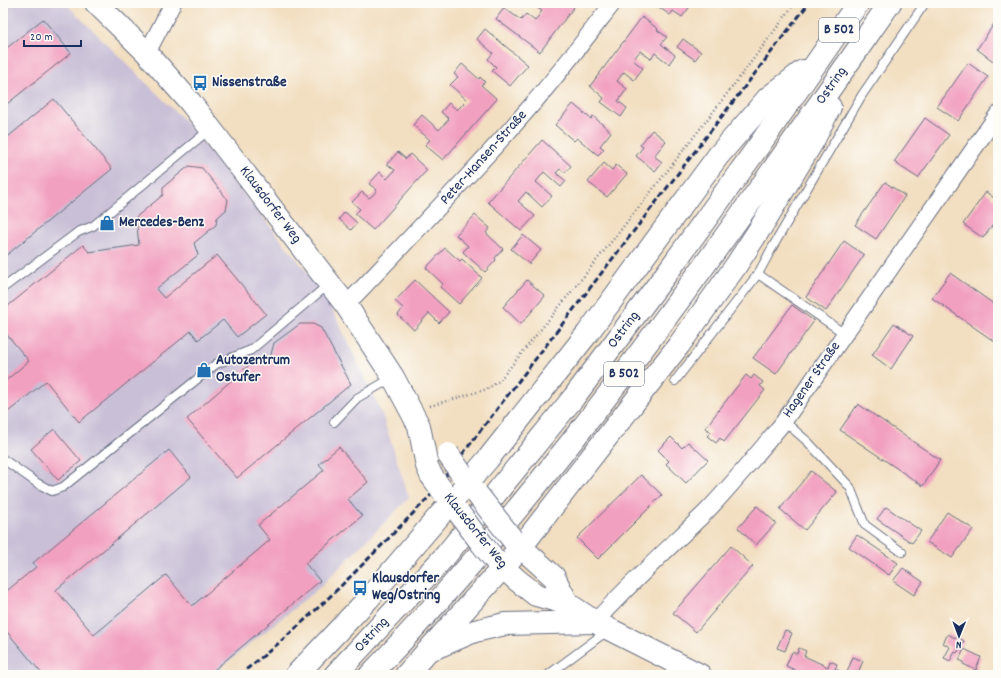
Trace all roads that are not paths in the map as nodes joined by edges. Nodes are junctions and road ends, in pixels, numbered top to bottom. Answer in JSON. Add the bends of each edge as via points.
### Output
{"nodes":[{"id":1,"x":96,"y":3,"type":"edge"},
{"id":2,"x":173,"y":3,"type":"edge"},
{"id":3,"x":612,"y":3,"type":"edge"},
{"id":4,"x":858,"y":3,"type":"edge"},
{"id":5,"x":890,"y":3,"type":"edge"},
{"id":6,"x":925,"y":3,"type":"edge"},
{"id":7,"x":147,"y":53,"type":"junction"},
{"id":8,"x":854,"y":55,"type":"junction"},
{"id":9,"x":820,"y":58,"type":"junction"},
{"id":10,"x":998,"y":114,"type":"edge"},
{"id":11,"x":211,"y":128,"type":"junction"},
{"id":12,"x":758,"y":274,"type":"junction"},
{"id":13,"x":330,"y":284,"type":"junction"},
{"id":14,"x":3,"y":288,"type":"edge"},
{"id":15,"x":346,"y":305,"type":"junction"},
{"id":16,"x":844,"y":334,"type":"junction"},
{"id":17,"x":393,"y":377,"type":"junction"},
{"id":18,"x":674,"y":381,"type":"dead end"},
{"id":19,"x":415,"y":419,"type":"junction"},
{"id":20,"x":784,"y":421,"type":"junction"},
{"id":21,"x":334,"y":422,"type":"dead end"},
{"id":22,"x":3,"y":459,"type":"edge"},
{"id":23,"x":468,"y":483,"type":"junction"},
{"id":24,"x":451,"y":503,"type":"junction"},
{"id":25,"x":517,"y":544,"type":"junction"},
{"id":26,"x":902,"y":552,"type":"dead end"},
{"id":27,"x":499,"y":564,"type":"junction"},
{"id":28,"x":568,"y":604,"type":"junction"},
{"id":29,"x":602,"y":625,"type":"junction"},
{"id":30,"x":427,"y":652,"type":"junction"},
{"id":31,"x":296,"y":675,"type":"edge"},
{"id":32,"x":334,"y":675,"type":"edge"},
{"id":33,"x":370,"y":675,"type":"edge"},
{"id":34,"x":406,"y":675,"type":"edge"},
{"id":35,"x":548,"y":675,"type":"edge"},
{"id":36,"x":700,"y":675,"type":"edge"}],
"edges":[{"from":1,"to":7,"type":"main road","name":"Klausdorfer Weg"},
{"from":2,"to":7,"type":"street"},
{"from":3,"to":15,"type":"street","name":"Peter-Hansen-Straße","via":[[530,107]]},
{"from":4,"to":9,"type":"main road","name":"Ostring","number":"B 502"},
{"from":5,"to":8,"type":"main road","name":"Ostring","number":"B 502"},
{"from":6,"to":12,"type":"lane","via":[[862,95]]},
{"from":7,"to":11,"type":"main road","name":"Klausdorfer Weg"},
{"from":8,"to":25,"type":"main road","via":[[813,142],[735,267],[648,386]]},
{"from":8,"to":33,"type":"main road","name":"Ostring","number":"B 502","via":[[695,279],[560,457]]},
{"from":9,"to":23,"type":"main road","via":[[768,98],[728,144],[587,334]]},
{"from":9,"to":32,"type":"main road","name":"Ostring","number":"B 502","via":[[574,398],[446,555]]},
{"from":10,"to":16,"type":"street","name":"Hagener Straße"},
{"from":11,"to":13,"type":"main road","name":"Klausdorfer Weg"},
{"from":11,"to":14,"type":"lane","via":[[93,226],[78,232]]},
{"from":12,"to":16,"type":"lane"},
{"from":12,"to":18,"type":"lane"},
{"from":13,"to":15,"type":"main road","name":"Klausdorfer Weg"},
{"from":13,"to":22,"type":"lane","via":[[251,350],[216,364],[63,487],[52,491]]},
{"from":15,"to":17,"type":"main road","name":"Klausdorfer Weg"},
{"from":16,"to":20,"type":"street","name":"Hagener Straße"},
{"from":17,"to":19,"type":"main road","name":"Klausdorfer Weg"},
{"from":17,"to":21,"type":"lane","via":[[357,398]]},
{"from":19,"to":23,"type":"main road","name":"Klausdorfer Weg","bridge":true,"via":[[448,454]]},
{"from":19,"to":24,"type":"main road","name":"Klausdorfer Weg","bridge":true,"via":[[427,466]]},
{"from":20,"to":26,"type":"lane","via":[[808,442],[850,487],[864,525]]},
{"from":20,"to":29,"type":"street","name":"Hagener Straße","via":[[733,483],[624,591]]},
{"from":23,"to":24,"type":"main road"},
{"from":23,"to":25,"type":"main road","name":"Klausdorfer Weg","bridge":true},
{"from":24,"to":27,"type":"main road","name":"Klausdorfer Weg","bridge":true},
{"from":24,"to":31,"type":"main road","via":[[368,599]]},
{"from":25,"to":27,"type":"main road"},
{"from":25,"to":28,"type":"main road","name":"Klausdorfer Weg","via":[[554,577]]},
{"from":27,"to":28,"type":"main road","name":"Klausdorfer Weg","via":[[536,595]]},
{"from":27,"to":30,"type":"main road"},
{"from":28,"to":29,"type":"main road","name":"Klausdorfer Weg"},
{"from":29,"to":30,"type":"main road","via":[[505,624],[476,631]]},
{"from":29,"to":35,"type":"lane"},
{"from":29,"to":36,"type":"main road","name":"Klausdorfer Weg"},
{"from":30,"to":34,"type":"main road"}]}
